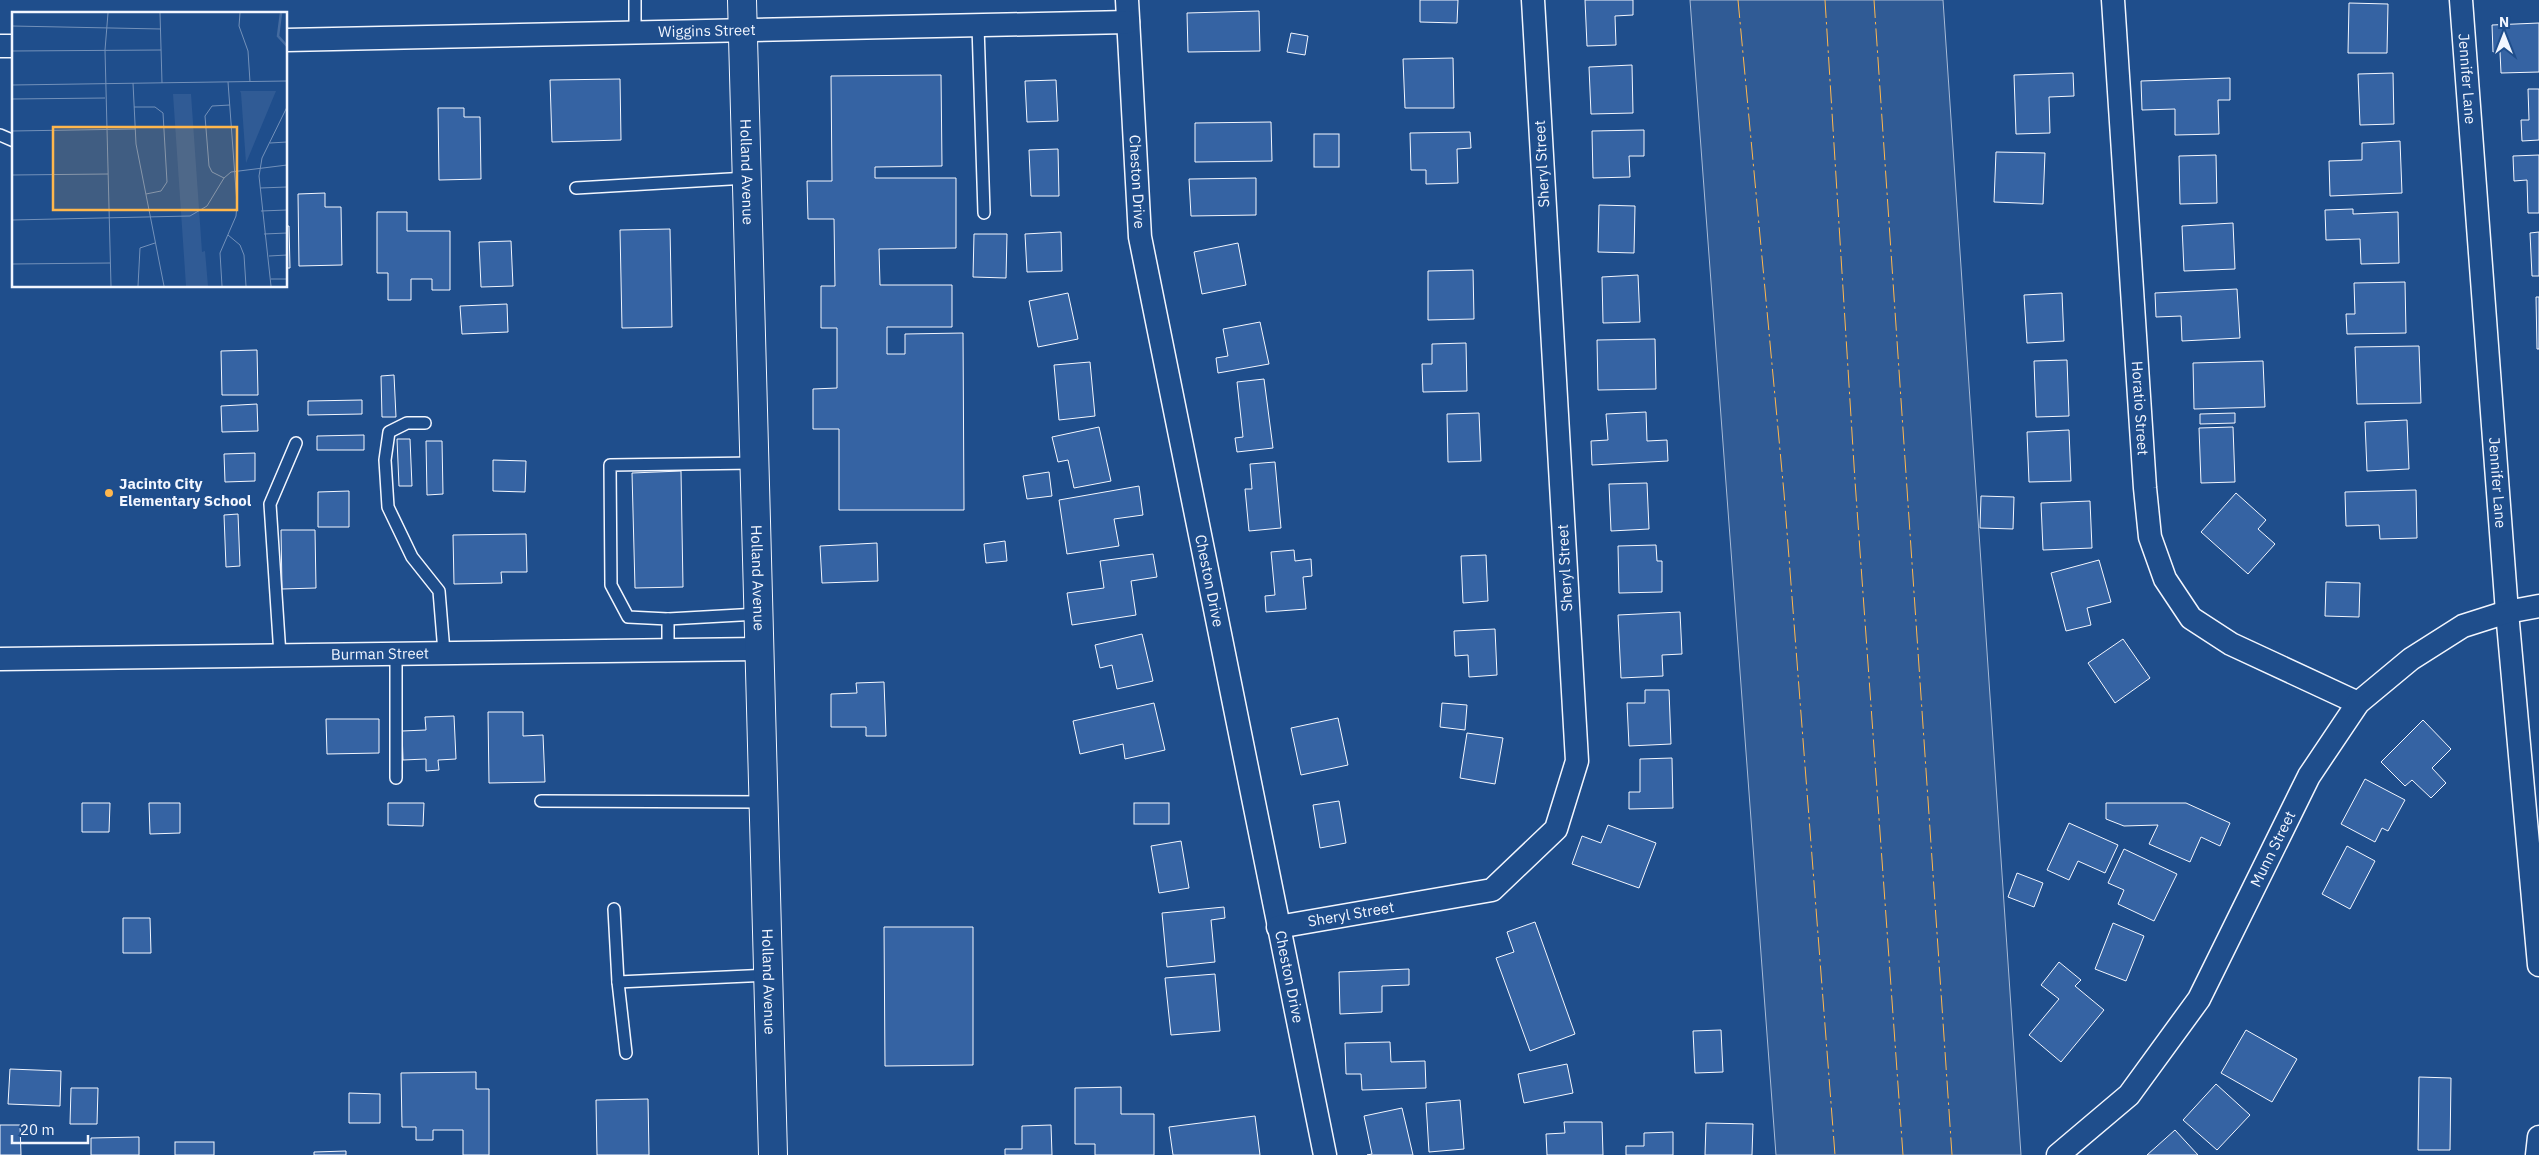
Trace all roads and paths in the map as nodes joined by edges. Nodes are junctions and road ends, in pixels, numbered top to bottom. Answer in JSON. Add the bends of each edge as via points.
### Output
{"nodes":[{"id":1,"x":635,"y":0,"type":"edge"},
{"id":2,"x":742,"y":0,"type":"edge"},
{"id":3,"x":1127,"y":0,"type":"edge"},
{"id":4,"x":1533,"y":0,"type":"edge"},
{"id":5,"x":2113,"y":0,"type":"edge"},
{"id":6,"x":2461,"y":0,"type":"edge"},
{"id":7,"x":1128,"y":22,"type":"junction"},
{"id":8,"x":978,"y":26,"type":"junction"},
{"id":9,"x":743,"y":30,"type":"junction"},
{"id":10,"x":635,"y":33,"type":"junction"},
{"id":11,"x":288,"y":40,"type":"edge"},
{"id":12,"x":0,"y":135,"type":"edge"},
{"id":13,"x":12,"y":140,"type":"edge"},
{"id":14,"x":747,"y":178,"type":"junction"},
{"id":15,"x":576,"y":188,"type":"dead end"},
{"id":16,"x":984,"y":213,"type":"dead end"},
{"id":17,"x":425,"y":423,"type":"dead end"},
{"id":18,"x":296,"y":443,"type":"dead end"},
{"id":19,"x":754,"y":463,"type":"junction"},
{"id":20,"x":2539,"y":606,"type":"edge"},
{"id":21,"x":2507,"y":612,"type":"junction"},
{"id":22,"x":758,"y":614,"type":"junction"},
{"id":23,"x":668,"y":619,"type":"junction"},
{"id":24,"x":759,"y":649,"type":"junction"},
{"id":25,"x":668,"y":650,"type":"junction"},
{"id":26,"x":444,"y":652,"type":"junction"},
{"id":27,"x":396,"y":653,"type":"junction"},
{"id":28,"x":280,"y":655,"type":"junction"},
{"id":29,"x":0,"y":659,"type":"edge"},
{"id":30,"x":2358,"y":703,"type":"junction"},
{"id":31,"x":396,"y":778,"type":"dead end"},
{"id":32,"x":541,"y":801,"type":"dead end"},
{"id":33,"x":763,"y":802,"type":"junction"},
{"id":34,"x":614,"y":909,"type":"dead end"},
{"id":35,"x":1278,"y":927,"type":"junction"},
{"id":36,"x":2539,"y":965,"type":"edge"},
{"id":37,"x":768,"y":975,"type":"junction"},
{"id":38,"x":618,"y":982,"type":"junction"},
{"id":39,"x":626,"y":1053,"type":"dead end"},
{"id":40,"x":2539,"y":1137,"type":"edge"},
{"id":41,"x":773,"y":1155,"type":"edge"},
{"id":42,"x":1325,"y":1155,"type":"edge"},
{"id":43,"x":2058,"y":1155,"type":"edge"},
{"id":44,"x":2537,"y":1155,"type":"edge"}],
"edges":[{"from":1,"to":10,"type":"lane"},
{"from":2,"to":9,"type":"main road","name":"Holland Avenue"},
{"from":3,"to":7,"type":"street","name":"Cheston Drive"},
{"from":4,"to":35,"type":"street","name":"Sheryl Street","via":[[1577,761],[1556,829],[1492,890]]},
{"from":5,"to":30,"type":"street","name":"Horatio Street","via":[[2150,537],[2165,579],[2191,618],[2231,644]]},
{"from":6,"to":21,"type":"street","name":"Jennifer Lane"},
{"from":7,"to":8,"type":"street","name":"Wiggins Street"},
{"from":7,"to":35,"type":"street","name":"Cheston Drive","via":[[1140,237]]},
{"from":8,"to":9,"type":"street","name":"Wiggins Street"},
{"from":8,"to":16,"type":"lane"},
{"from":9,"to":10,"type":"street","name":"Wiggins Street"},
{"from":9,"to":14,"type":"main road","name":"Holland Avenue"},
{"from":10,"to":11,"type":"street","name":"Wiggins Street"},
{"from":12,"to":13,"type":"lane"},
{"from":14,"to":15,"type":"lane"},
{"from":14,"to":19,"type":"main road","name":"Holland Avenue"},
{"from":17,"to":26,"type":"lane","via":[[407,423],[389,432],[385,460],[388,507],[412,557],[439,590]]},
{"from":18,"to":28,"type":"lane","via":[[270,504]]},
{"from":19,"to":22,"type":"main road","name":"Holland Avenue"},
{"from":19,"to":23,"type":"lane","via":[[610,465],[611,586],[628,617]]},
{"from":20,"to":21,"type":"street","name":"Munn Street"},
{"from":21,"to":30,"type":"street","name":"Munn Street","via":[[2463,626],[2411,659]]},
{"from":21,"to":36,"type":"street","name":"Jennifer Lane"},
{"from":22,"to":23,"type":"lane"},
{"from":22,"to":24,"type":"main road","name":"Holland Avenue"},
{"from":23,"to":25,"type":"lane"},
{"from":24,"to":25,"type":"street","name":"Burman Street"},
{"from":24,"to":33,"type":"main road","name":"Holland Avenue"},
{"from":25,"to":26,"type":"street","name":"Burman Street"},
{"from":26,"to":27,"type":"street","name":"Burman Street"},
{"from":27,"to":28,"type":"street","name":"Burman Street"},
{"from":27,"to":31,"type":"lane"},
{"from":28,"to":29,"type":"street","name":"Burman Street"},
{"from":30,"to":43,"type":"street","name":"Munn Street","via":[[2309,776],[2199,999],[2128,1095]]},
{"from":32,"to":33,"type":"lane"},
{"from":33,"to":37,"type":"main road","name":"Holland Avenue"},
{"from":34,"to":38,"type":"lane"},
{"from":35,"to":42,"type":"street","name":"Cheston Drive"},
{"from":37,"to":38,"type":"lane"},
{"from":37,"to":41,"type":"main road","name":"Holland Avenue"},
{"from":38,"to":39,"type":"lane"},
{"from":40,"to":44,"type":"street"}]}
